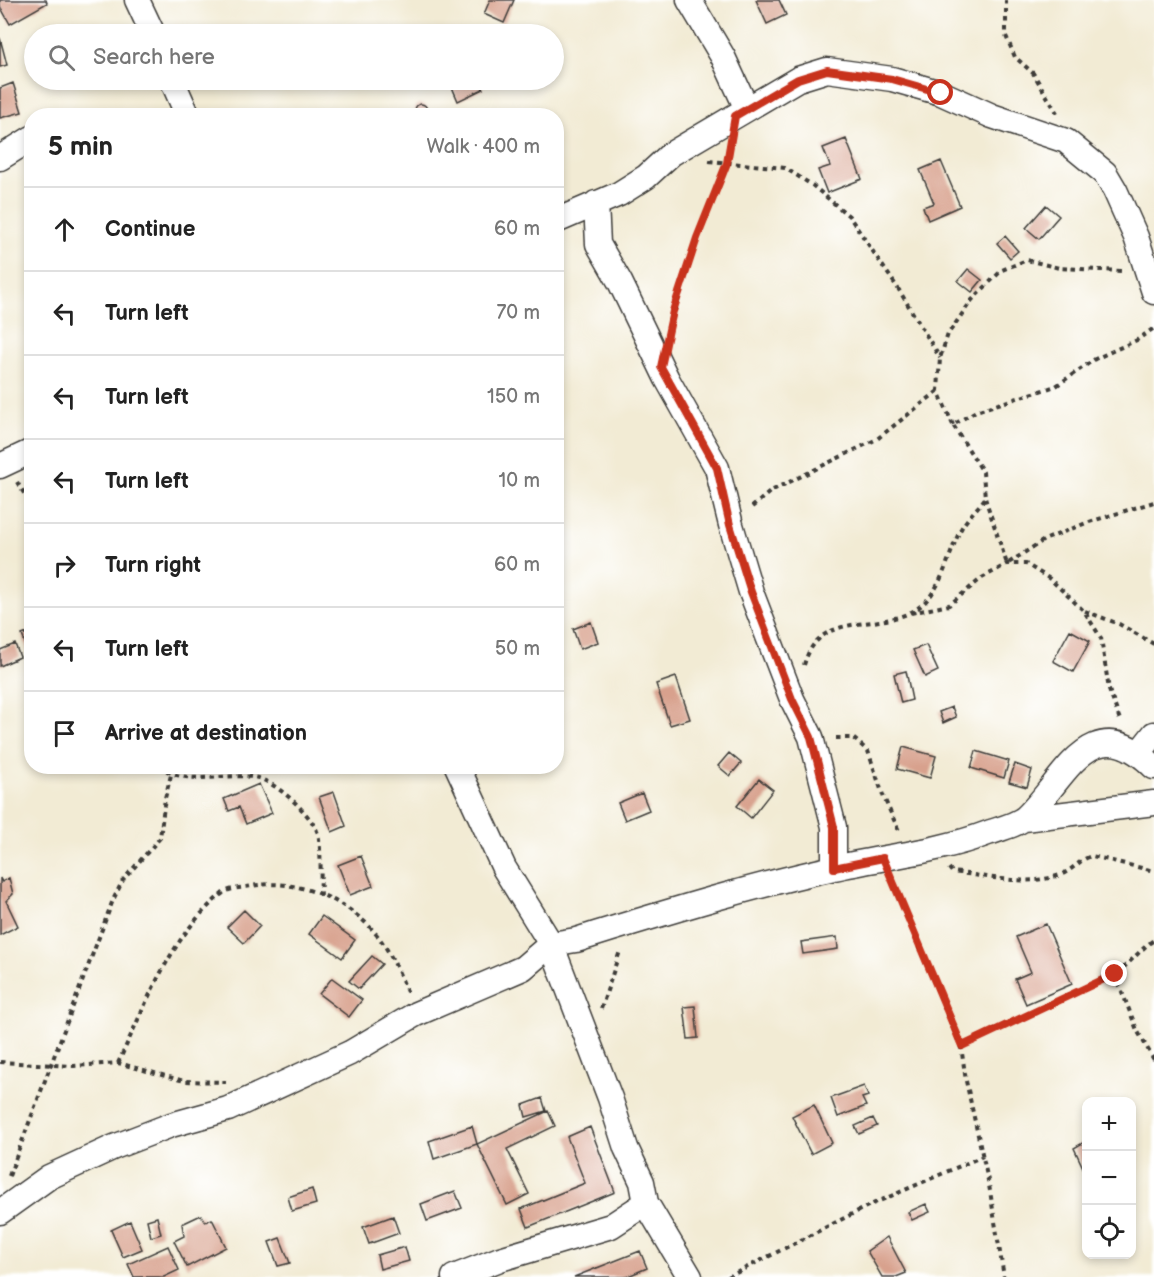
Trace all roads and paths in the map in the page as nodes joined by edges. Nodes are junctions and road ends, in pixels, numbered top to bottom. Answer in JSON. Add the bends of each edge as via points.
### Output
{"nodes":[{"id":1,"x":137,"y":0,"type":"edge"},
{"id":2,"x":689,"y":0,"type":"edge"},
{"id":3,"x":1006,"y":0,"type":"edge"},
{"id":4,"x":148,"y":24,"type":"edge"},
{"id":5,"x":176,"y":90,"type":"edge"},
{"id":6,"x":184,"y":108,"type":"edge"},
{"id":7,"x":741,"y":112,"type":"junction"},
{"id":8,"x":24,"y":143,"type":"edge"},
{"id":9,"x":1080,"y":153,"type":"junction"},
{"id":10,"x":0,"y":158,"type":"edge"},
{"id":11,"x":727,"y":163,"type":"junction"},
{"id":12,"x":596,"y":203,"type":"junction"},
{"id":13,"x":564,"y":217,"type":"edge"},
{"id":14,"x":1151,"y":282,"type":"edge"},
{"id":15,"x":1154,"y":327,"type":"edge"},
{"id":16,"x":940,"y":358,"type":"junction"},
{"id":17,"x":661,"y":367,"type":"junction"},
{"id":18,"x":938,"y":391,"type":"junction"},
{"id":19,"x":953,"y":425,"type":"junction"},
{"id":20,"x":24,"y":456,"type":"edge"},
{"id":21,"x":0,"y":466,"type":"edge"},
{"id":22,"x":985,"y":498,"type":"junction"},
{"id":23,"x":1154,"y":502,"type":"edge"},
{"id":24,"x":730,"y":525,"type":"junction"},
{"id":25,"x":1007,"y":564,"type":"junction"},
{"id":26,"x":1084,"y":611,"type":"junction"},
{"id":27,"x":909,"y":614,"type":"junction"},
{"id":28,"x":1154,"y":644,"type":"edge"},
{"id":29,"x":792,"y":699,"type":"junction"},
{"id":30,"x":811,"y":737,"type":"junction"},
{"id":31,"x":1144,"y":750,"type":"edge"},
{"id":32,"x":462,"y":774,"type":"edge"},
{"id":33,"x":171,"y":775,"type":"joint"},
{"id":34,"x":1154,"y":803,"type":"edge"},
{"id":35,"x":1024,"y":819,"type":"junction"},
{"id":36,"x":916,"y":851,"type":"junction"},
{"id":37,"x":883,"y":858,"type":"junction"},
{"id":38,"x":834,"y":868,"type":"junction"},
{"id":39,"x":1154,"y":871,"type":"edge"},
{"id":40,"x":321,"y":896,"type":"junction"},
{"id":41,"x":1154,"y":940,"type":"edge"},
{"id":42,"x":628,"y":943,"type":"dead end"},
{"id":43,"x":551,"y":944,"type":"junction"},
{"id":44,"x":1115,"y":974,"type":"junction"},
{"id":45,"x":416,"y":1014,"type":"junction"},
{"id":46,"x":589,"y":1045,"type":"junction"},
{"id":47,"x":962,"y":1046,"type":"junction"},
{"id":48,"x":1154,"y":1060,"type":"edge"},
{"id":49,"x":0,"y":1062,"type":"edge"},
{"id":50,"x":118,"y":1063,"type":"junction"},
{"id":51,"x":50,"y":1064,"type":"junction"},
{"id":52,"x":230,"y":1082,"type":"dead end"},
{"id":53,"x":983,"y":1156,"type":"junction"},
{"id":54,"x":8,"y":1178,"type":"dead end"},
{"id":55,"x":646,"y":1203,"type":"junction"},
{"id":56,"x":0,"y":1212,"type":"edge"},
{"id":57,"x":454,"y":1277,"type":"edge"},
{"id":58,"x":690,"y":1277,"type":"edge"},
{"id":59,"x":728,"y":1277,"type":"edge"},
{"id":60,"x":1004,"y":1277,"type":"edge"}],
"edges":[{"from":1,"to":4,"type":"street"},
{"from":2,"to":7,"type":"street","via":[[723,57]]},
{"from":3,"to":9,"type":"path","via":[[1006,36],[1015,57],[1033,74]]},
{"from":5,"to":6,"type":"street"},
{"from":7,"to":9,"type":"street","via":[[798,79],[827,70],[892,79],[941,93],[992,116],[1066,141]]},
{"from":7,"to":11,"type":"path"},
{"from":7,"to":12,"type":"street","via":[[671,154],[646,177]]},
{"from":8,"to":10,"type":"street"},
{"from":9,"to":14,"type":"street","via":[[1105,173],[1136,237]]},
{"from":11,"to":16,"type":"path","via":[[784,168],[849,216]]},
{"from":11,"to":17,"type":"path","via":[[673,311]]},
{"from":12,"to":13,"type":"street"},
{"from":12,"to":17,"type":"street","via":[[598,244]]},
{"from":14,"to":16,"type":"path","via":[[1027,260],[1002,270],[972,300],[948,334]]},
{"from":15,"to":19,"type":"path","via":[[1137,340],[1095,359],[1056,386],[976,411]]},
{"from":16,"to":18,"type":"path"},
{"from":17,"to":24,"type":"street","via":[[717,468]]},
{"from":18,"to":19,"type":"path"},
{"from":18,"to":24,"type":"path","via":[[877,439],[771,491]]},
{"from":19,"to":22,"type":"path","via":[[983,472]]},
{"from":20,"to":21,"type":"street"},
{"from":22,"to":25,"type":"path"},
{"from":22,"to":27,"type":"path","via":[[963,526],[933,592]]},
{"from":23,"to":25,"type":"path","via":[[1044,540]]},
{"from":24,"to":29,"type":"street"},
{"from":25,"to":26,"type":"path","via":[[1026,564],[1050,579]]},
{"from":25,"to":27,"type":"path","via":[[949,605]]},
{"from":26,"to":28,"type":"path","via":[[1119,624]]},
{"from":26,"to":31,"type":"path","via":[[1101,638],[1109,690]]},
{"from":27,"to":29,"type":"path","via":[[851,625],[819,636],[808,652]]},
{"from":29,"to":30,"type":"street"},
{"from":30,"to":36,"type":"path","via":[[853,738],[868,751],[884,798]]},
{"from":30,"to":38,"type":"street","via":[[834,827]]},
{"from":31,"to":35,"type":"street","via":[[1110,743],[1083,753],[1062,771]]},
{"from":32,"to":43,"type":"street","via":[[504,868]]},
{"from":33,"to":40,"type":"path","via":[[253,777],[279,787],[318,832]]},
{"from":33,"to":51,"type":"path","via":[[160,838],[123,880],[113,900]]},
{"from":34,"to":35,"type":"street"},
{"from":35,"to":36,"type":"street","via":[[985,834]]},
{"from":36,"to":37,"type":"street"},
{"from":36,"to":39,"type":"path","via":[[945,863],[952,872],[997,880],[1051,878],[1092,856]]},
{"from":37,"to":38,"type":"street"},
{"from":37,"to":47,"type":"path"},
{"from":38,"to":43,"type":"street"},
{"from":40,"to":45,"type":"path","via":[[354,911],[380,939]]},
{"from":40,"to":50,"type":"path","via":[[304,888],[264,884],[223,892],[188,928],[168,960]]},
{"from":41,"to":44,"type":"path"},
{"from":42,"to":46,"type":"path","via":[[612,972]]},
{"from":43,"to":45,"type":"street","via":[[523,968]]},
{"from":43,"to":46,"type":"street"},
{"from":44,"to":47,"type":"path"},
{"from":44,"to":48,"type":"path","via":[[1137,1030]]},
{"from":45,"to":56,"type":"street","via":[[350,1053],[228,1109],[161,1128],[49,1177]]},
{"from":46,"to":55,"type":"street","via":[[642,1182]]},
{"from":47,"to":53,"type":"path"},
{"from":49,"to":51,"type":"path"},
{"from":50,"to":51,"type":"path"},
{"from":50,"to":52,"type":"path","via":[[184,1081]]},
{"from":51,"to":54,"type":"path"},
{"from":53,"to":59,"type":"path","via":[[868,1206]]},
{"from":53,"to":60,"type":"path"},
{"from":55,"to":57,"type":"street","via":[[611,1226]]},
{"from":55,"to":58,"type":"street"}]}
